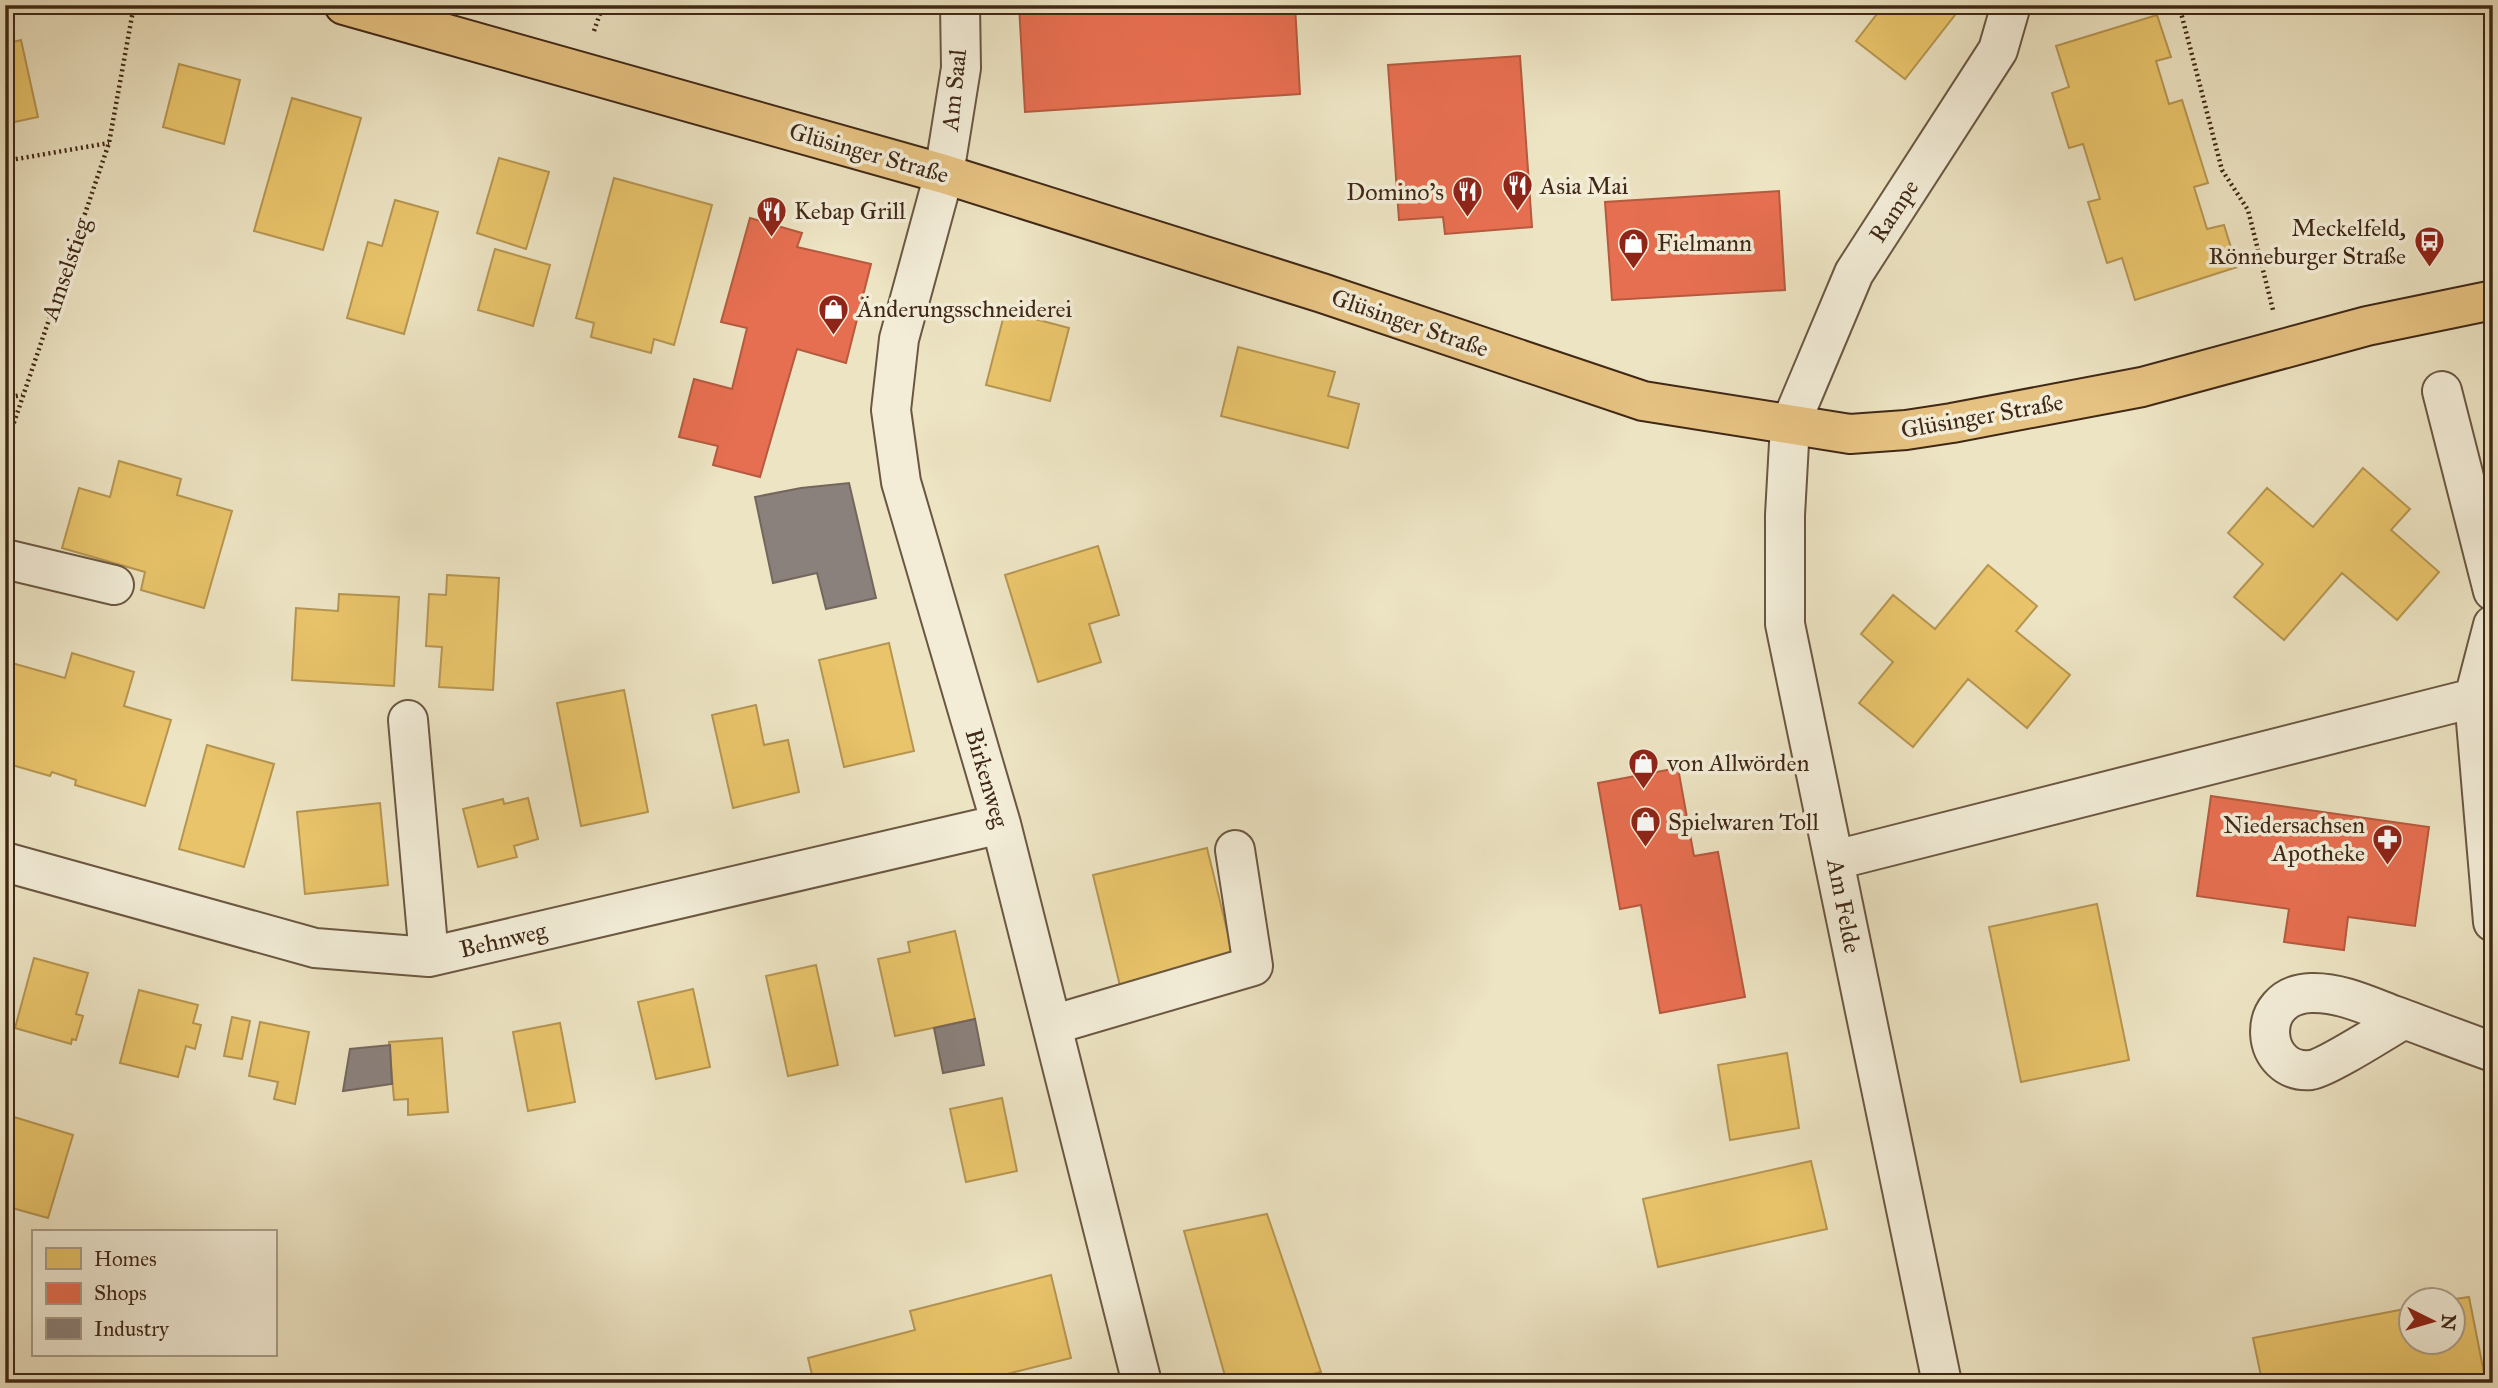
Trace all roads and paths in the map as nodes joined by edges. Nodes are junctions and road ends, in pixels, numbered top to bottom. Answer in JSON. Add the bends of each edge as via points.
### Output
{"nodes":[{"id":1,"x":134,"y":5,"type":"edge"},
{"id":2,"x":344,"y":5,"type":"edge"},
{"id":3,"x":960,"y":5,"type":"edge"},
{"id":4,"x":2011,"y":5,"type":"edge"},
{"id":5,"x":2179,"y":5,"type":"edge"},
{"id":6,"x":426,"y":17,"type":"edge"},
{"id":7,"x":109,"y":143,"type":"junction"},
{"id":8,"x":5,"y":161,"type":"edge"},
{"id":9,"x":944,"y":174,"type":"junction"},
{"id":10,"x":2493,"y":300,"type":"edge"},
{"id":11,"x":2283,"y":349,"type":"junction"},
{"id":12,"x":2442,"y":391,"type":"dead end"},
{"id":13,"x":22,"y":395,"type":"junction"},
{"id":14,"x":5,"y":398,"type":"edge"},
{"id":15,"x":1790,"y":425,"type":"junction"},
{"id":16,"x":5,"y":449,"type":"edge"},
{"id":17,"x":5,"y":559,"type":"edge"},
{"id":18,"x":114,"y":585,"type":"dead end"},
{"id":19,"x":2493,"y":591,"type":"edge"},
{"id":20,"x":2493,"y":625,"type":"edge"},
{"id":21,"x":2474,"y":698,"type":"junction"},
{"id":22,"x":408,"y":720,"type":"dead end"},
{"id":23,"x":1001,"y":824,"type":"junction"},
{"id":24,"x":1235,"y":850,"type":"dead end"},
{"id":25,"x":1835,"y":860,"type":"junction"},
{"id":26,"x":5,"y":862,"type":"edge"},
{"id":27,"x":2493,"y":922,"type":"edge"},
{"id":28,"x":429,"y":957,"type":"junction"},
{"id":29,"x":2404,"y":1019,"type":"dead end"},
{"id":30,"x":1052,"y":1025,"type":"junction"},
{"id":31,"x":2493,"y":1052,"type":"edge"},
{"id":32,"x":1142,"y":1383,"type":"edge"},
{"id":33,"x":1942,"y":1383,"type":"edge"}],
"edges":[{"from":1,"to":7,"type":"path","name":"Amselstieg"},
{"from":2,"to":6,"type":"main road","name":"Glüsinger Straße"},
{"from":3,"to":9,"type":"street","name":"Am Saal","via":[[961,68]]},
{"from":4,"to":15,"type":"street","name":"Rampe","via":[[1998,50],[1854,274]]},
{"from":5,"to":11,"type":"path","via":[[2222,170],[2248,210]]},
{"from":6,"to":9,"type":"main road","name":"Glüsinger Straße"},
{"from":7,"to":8,"type":"path"},
{"from":7,"to":13,"type":"path","name":"Amselstieg"},
{"from":9,"to":15,"type":"main road","name":"Glüsinger Straße","via":[[1335,297],[1643,401]]},
{"from":9,"to":23,"type":"street","name":"Birkenweg","via":[[899,339],[891,410],[901,482]]},
{"from":10,"to":11,"type":"main road","name":"Glüsinger Straße"},
{"from":11,"to":15,"type":"main road","name":"Glüsinger Straße","via":[[2142,387],[1952,424],[1850,433]]},
{"from":12,"to":19,"type":"street"},
{"from":13,"to":14,"type":"path"},
{"from":13,"to":16,"type":"path","name":"Amselstieg"},
{"from":15,"to":25,"type":"street","name":"Am Felde","via":[[1785,624]]},
{"from":17,"to":18,"type":"street"},
{"from":20,"to":21,"type":"street"},
{"from":21,"to":25,"type":"street"},
{"from":21,"to":27,"type":"street"},
{"from":22,"to":28,"type":"street"},
{"from":23,"to":28,"type":"street","name":"Behnweg"},
{"from":23,"to":30,"type":"street","name":"Birkenweg"},
{"from":24,"to":30,"type":"street","via":[[1253,966]]},
{"from":25,"to":33,"type":"street","name":"Am Felde"},
{"from":26,"to":28,"type":"street","name":"Behnweg","via":[[315,948]]},
{"from":29,"to":31,"type":"street"},
{"from":30,"to":32,"type":"street","name":"Birkenweg"}]}
